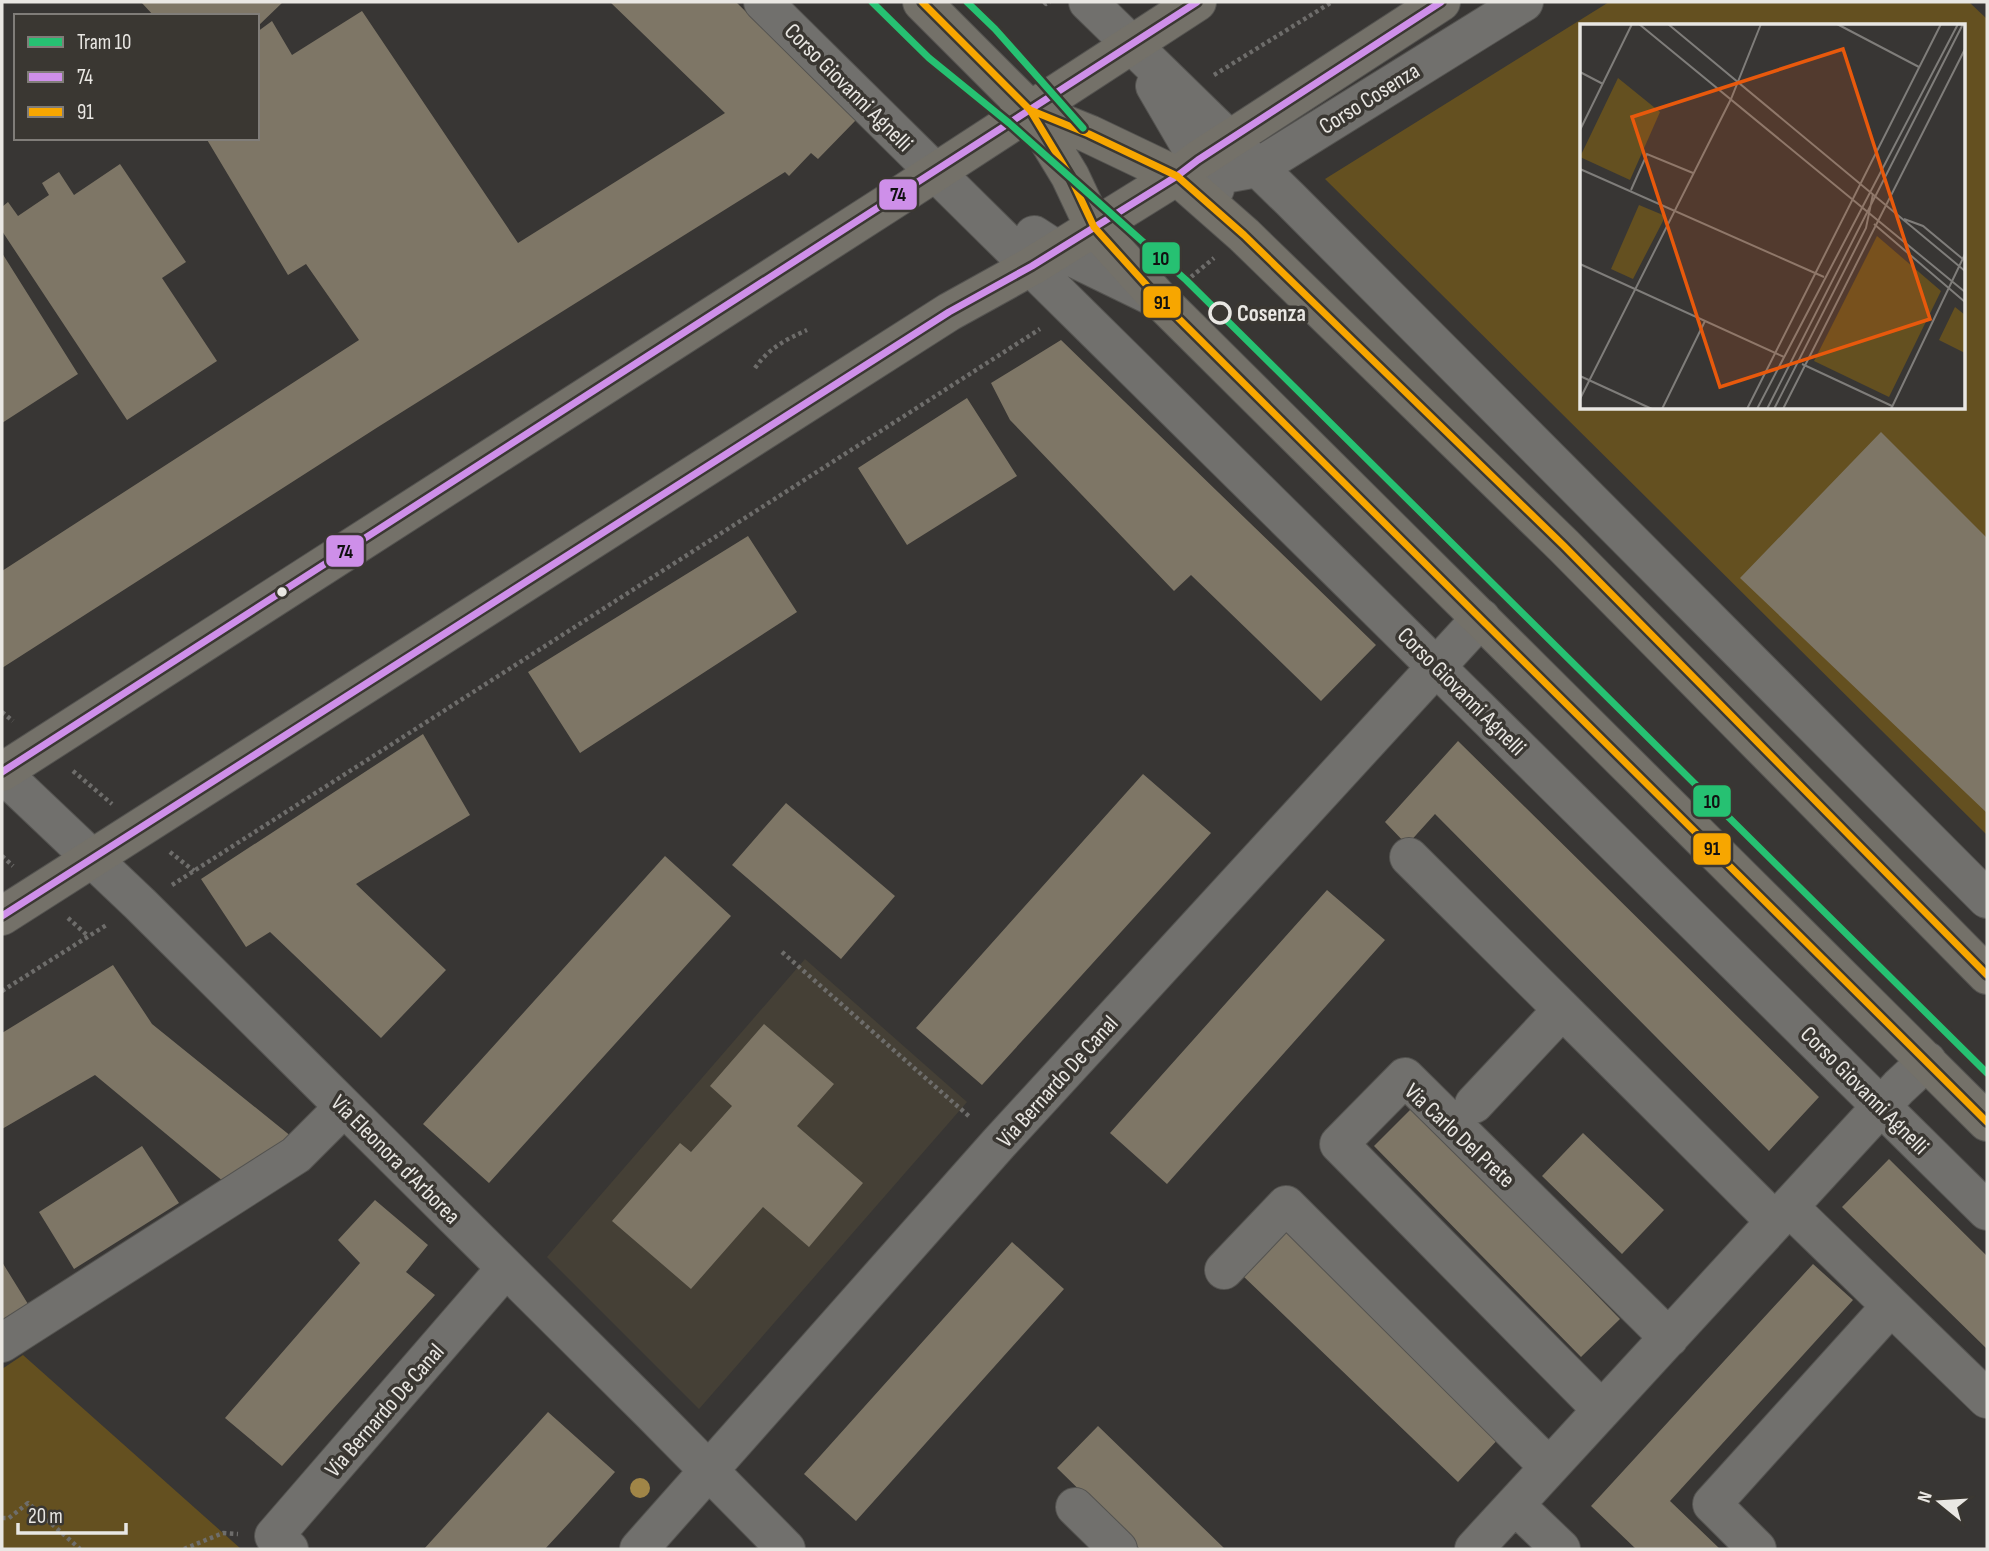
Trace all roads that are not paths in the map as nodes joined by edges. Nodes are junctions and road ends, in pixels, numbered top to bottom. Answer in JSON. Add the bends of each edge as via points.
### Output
{"nodes":[{"id":1,"x":763,"y":2,"type":"edge"},
{"id":2,"x":922,"y":2,"type":"edge"},
{"id":3,"x":1088,"y":2,"type":"edge"},
{"id":4,"x":1198,"y":2,"type":"edge"},
{"id":5,"x":1441,"y":2,"type":"edge"},
{"id":6,"x":1524,"y":2,"type":"edge"},
{"id":7,"x":1131,"y":43,"type":"junction"},
{"id":8,"x":1030,"y":110,"type":"junction"},
{"id":9,"x":1203,"y":163,"type":"junction"},
{"id":10,"x":1257,"y":168,"type":"junction"},
{"id":11,"x":935,"y":172,"type":"junction"},
{"id":12,"x":1094,"y":227,"type":"junction"},
{"id":13,"x":1044,"y":258,"type":"junction"},
{"id":14,"x":1160,"y":300,"type":"junction"},
{"id":15,"x":1599,"y":511,"type":"junction"},
{"id":16,"x":1563,"y":545,"type":"junction"},
{"id":17,"x":1481,"y":618,"type":"junction"},
{"id":18,"x":1436,"y":665,"type":"junction"},
{"id":19,"x":2,"y":772,"type":"edge"},
{"id":20,"x":92,"y":857,"type":"junction"},
{"id":21,"x":1409,"y":857,"type":"dead end"},
{"id":22,"x":1987,"y":899,"type":"edge"},
{"id":23,"x":2,"y":916,"type":"edge"},
{"id":24,"x":1987,"y":975,"type":"edge"},
{"id":25,"x":1562,"y":1010,"type":"junction"},
{"id":26,"x":1927,"y":1060,"type":"junction"},
{"id":27,"x":1474,"y":1104,"type":"dead end"},
{"id":28,"x":344,"y":1107,"type":"junction"},
{"id":29,"x":1882,"y":1107,"type":"junction"},
{"id":30,"x":1987,"y":1122,"type":"edge"},
{"id":31,"x":1987,"y":1211,"type":"edge"},
{"id":32,"x":1782,"y":1214,"type":"junction"},
{"id":33,"x":506,"y":1268,"type":"junction"},
{"id":34,"x":1224,"y":1270,"type":"dead end"},
{"id":35,"x":1891,"y":1306,"type":"junction"},
{"id":36,"x":1669,"y":1338,"type":"junction"},
{"id":37,"x":2,"y":1343,"type":"edge"},
{"id":38,"x":1987,"y":1399,"type":"edge"},
{"id":39,"x":1602,"y":1410,"type":"junction"},
{"id":40,"x":1549,"y":1467,"type":"junction"},
{"id":41,"x":709,"y":1470,"type":"junction"},
{"id":42,"x":1515,"y":1505,"type":"junction"},
{"id":43,"x":1075,"y":1507,"type":"dead end"},
{"id":44,"x":281,"y":1543,"type":"edge"},
{"id":45,"x":639,"y":1549,"type":"edge"},
{"id":46,"x":786,"y":1549,"type":"edge"},
{"id":47,"x":1118,"y":1549,"type":"edge"},
{"id":48,"x":1474,"y":1549,"type":"edge"},
{"id":49,"x":1560,"y":1549,"type":"edge"},
{"id":50,"x":1757,"y":1549,"type":"edge"}],
"edges":[{"from":1,"to":11,"type":"street","name":"Corso Giovanni Agnelli"},
{"from":2,"to":8,"type":"main road","name":"Corso Giovanni Agnelli"},
{"from":3,"to":7,"type":"street","name":"Corso Giovanni Agnelli"},
{"from":4,"to":7,"type":"main road"},
{"from":5,"to":9,"type":"main road","name":"Corso Cosenza"},
{"from":6,"to":10,"type":"street","name":"Corso Cosenza"},
{"from":7,"to":8,"type":"main road"},
{"from":7,"to":9,"type":"street","name":"Corso Giovanni Agnelli"},
{"from":8,"to":9,"type":"main road","name":"Corso Giovanni Agnelli","via":[[1089,134]]},
{"from":8,"to":11,"type":"main road"},
{"from":8,"to":12,"type":"main road","name":"Corso Giovanni Agnelli"},
{"from":9,"to":10,"type":"street","name":"Corso Giovanni Agnelli"},
{"from":9,"to":12,"type":"main road","name":"Corso Cosenza"},
{"from":9,"to":16,"type":"main road","name":"Corso Giovanni Agnelli","via":[[1244,235]]},
{"from":10,"to":15,"type":"street","name":"Corso Giovanni Agnelli"},
{"from":11,"to":13,"type":"street","name":"Corso Giovanni Agnelli"},
{"from":11,"to":19,"type":"main road"},
{"from":12,"to":13,"type":"main road","name":"Corso Cosenza"},
{"from":12,"to":14,"type":"main road","name":"Corso Giovanni Agnelli"},
{"from":13,"to":14,"type":"street","name":"Corso Giovanni Agnelli"},
{"from":13,"to":18,"type":"street","name":"Corso Giovanni Agnelli"},
{"from":13,"to":20,"type":"main road","name":"Corso Cosenza","via":[[949,312]]},
{"from":14,"to":17,"type":"main road","name":"Corso Giovanni Agnelli"},
{"from":15,"to":16,"type":"street"},
{"from":15,"to":22,"type":"street","name":"Corso Giovanni Agnelli"},
{"from":16,"to":24,"type":"main road","name":"Corso Giovanni Agnelli"},
{"from":17,"to":18,"type":"street","name":"Via Bernardo De Canal"},
{"from":17,"to":26,"type":"main road","name":"Corso Giovanni Agnelli"},
{"from":18,"to":29,"type":"street","name":"Corso Giovanni Agnelli"},
{"from":18,"to":41,"type":"street","name":"Via Bernardo De Canal","via":[[999,1143]]},
{"from":19,"to":20,"type":"street","name":"Via Eleonora d'Arborea"},
{"from":20,"to":23,"type":"main road","name":"Corso Cosenza"},
{"from":20,"to":28,"type":"street","name":"Via Eleonora d'Arborea"},
{"from":21,"to":25,"type":"street"},
{"from":25,"to":27,"type":"street","name":"Via Carlo Del Prete"},
{"from":25,"to":32,"type":"street"},
{"from":26,"to":29,"type":"street"},
{"from":26,"to":30,"type":"main road","name":"Corso Giovanni Agnelli"},
{"from":28,"to":33,"type":"street","name":"Via Eleonora d'Arborea"},
{"from":28,"to":37,"type":"street","via":[[296,1155]]},
{"from":29,"to":31,"type":"street","name":"Corso Giovanni Agnelli"},
{"from":29,"to":32,"type":"street"},
{"from":32,"to":35,"type":"street"},
{"from":32,"to":36,"type":"street"},
{"from":33,"to":41,"type":"street","name":"Via Eleonora d'Arborea"},
{"from":33,"to":44,"type":"street","name":"Via Bernardo De Canal"},
{"from":34,"to":40,"type":"street","via":[[1286,1205]]},
{"from":35,"to":38,"type":"street"},
{"from":35,"to":50,"type":"street","via":[[1712,1504]]},
{"from":36,"to":39,"type":"street"},
{"from":36,"to":39,"type":"street","name":"Via Carlo Del Prete","via":[[1405,1077],[1339,1144]]},
{"from":39,"to":40,"type":"street"},
{"from":40,"to":42,"type":"street"},
{"from":41,"to":45,"type":"street","name":"Via Bernardo De Canal"},
{"from":41,"to":46,"type":"street","name":"Via Eleonora d'Arborea"},
{"from":42,"to":48,"type":"street"},
{"from":42,"to":49,"type":"street"},
{"from":43,"to":47,"type":"street"}]}
